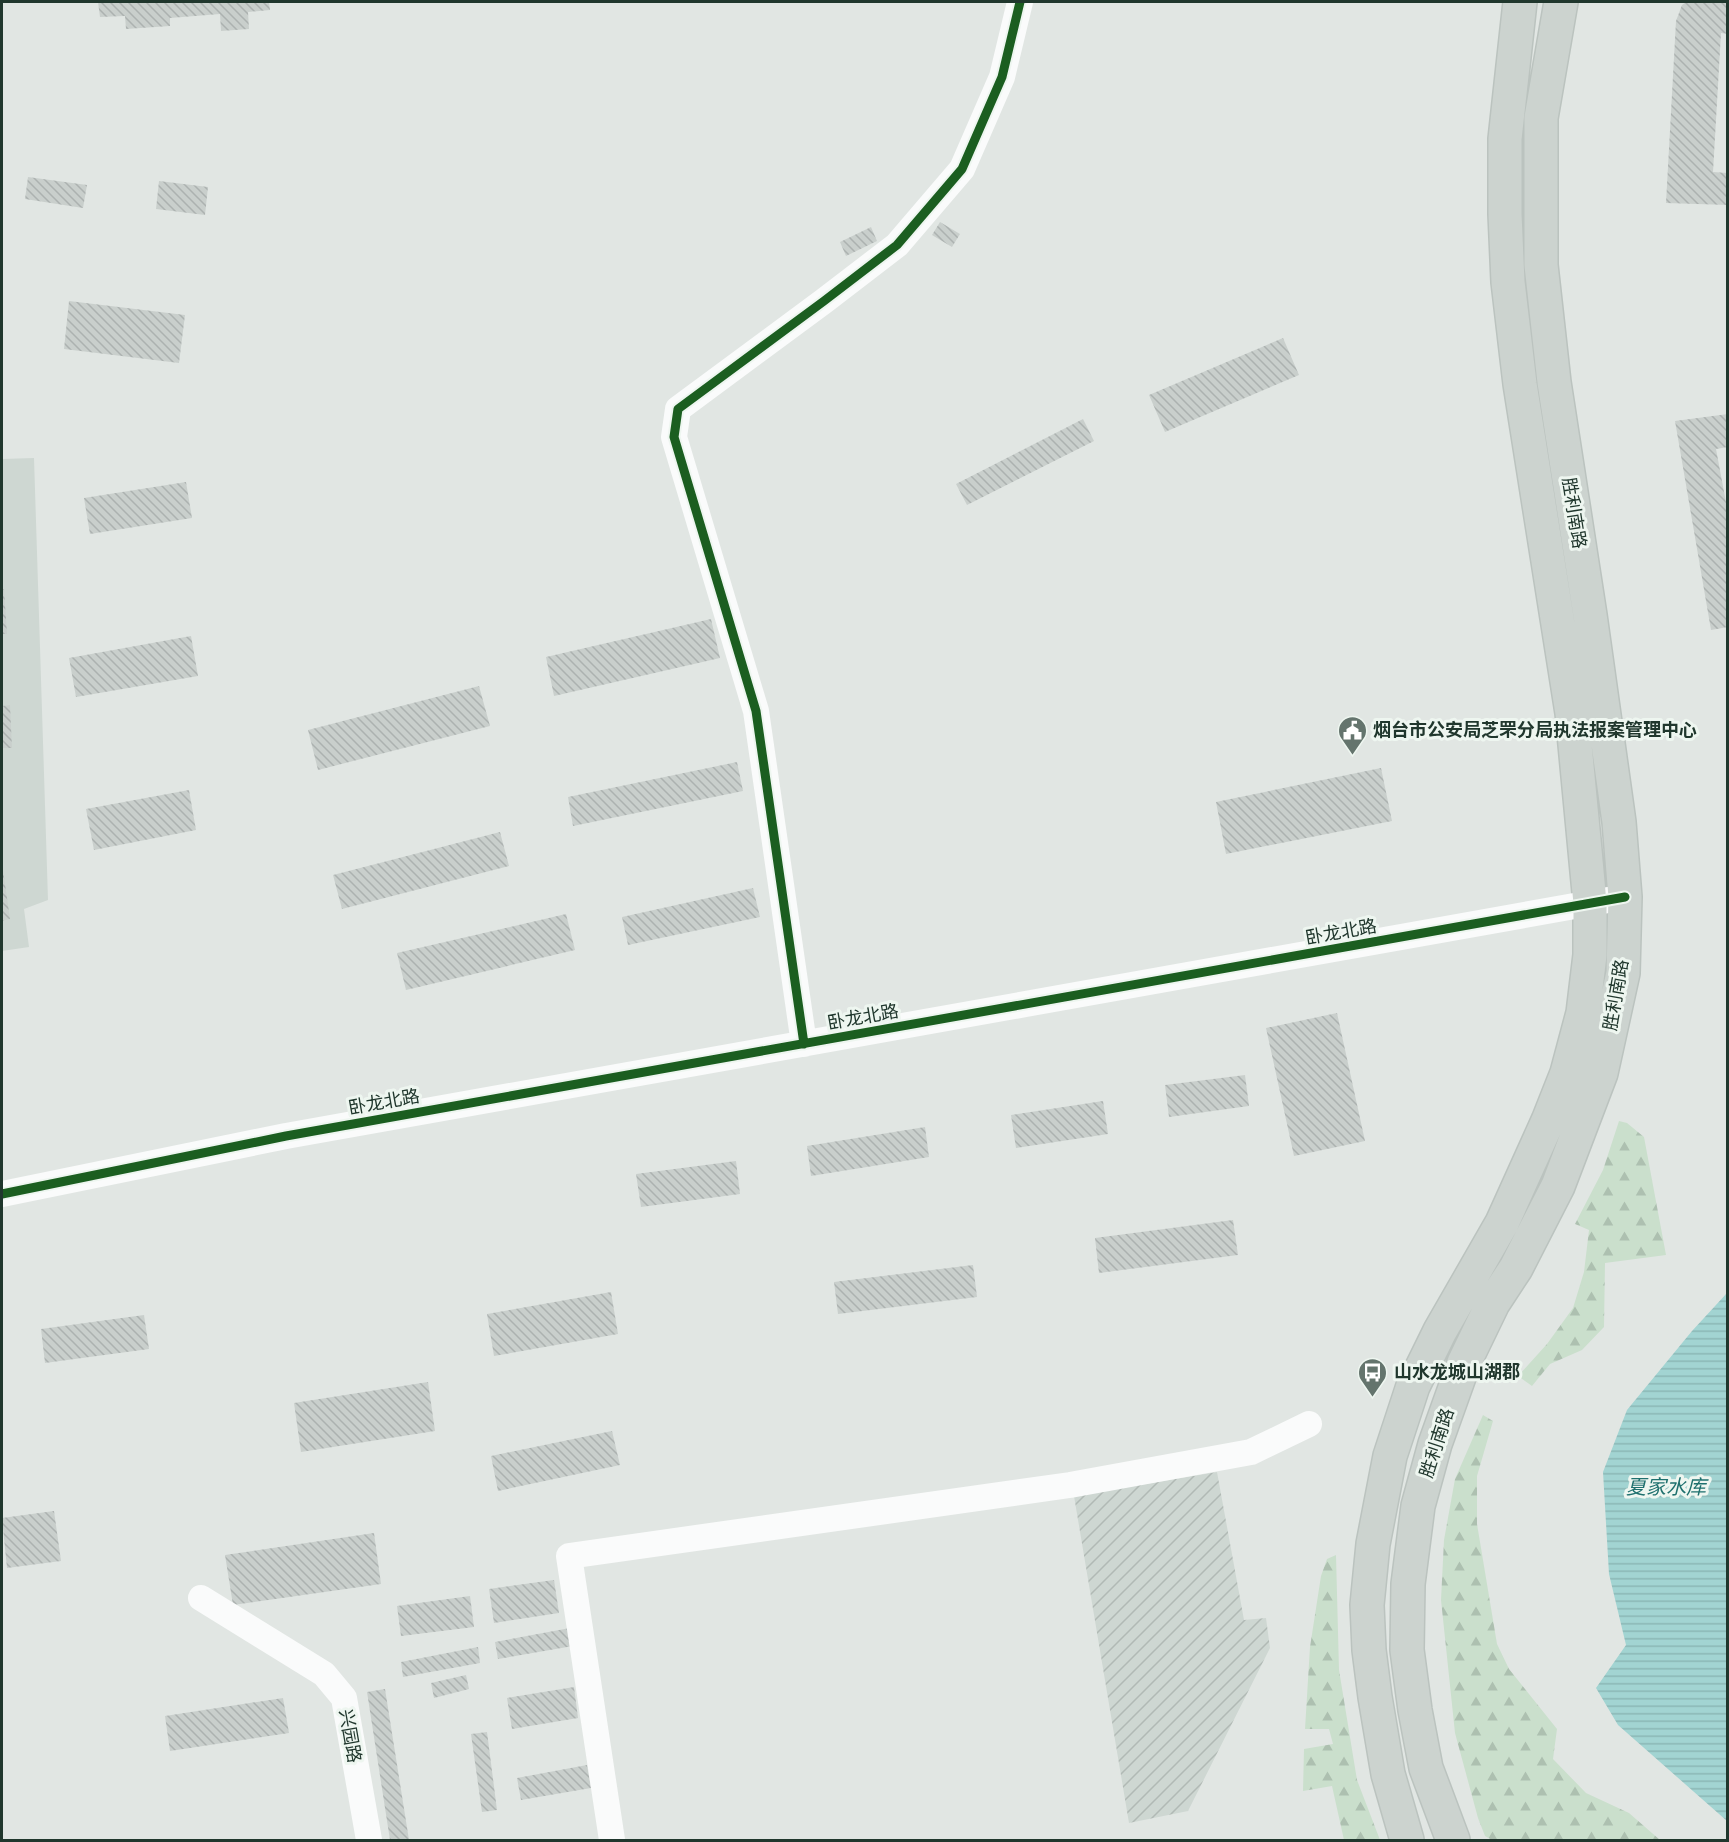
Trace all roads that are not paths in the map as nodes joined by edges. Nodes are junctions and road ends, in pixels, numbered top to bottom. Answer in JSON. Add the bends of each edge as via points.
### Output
{"nodes":[{"id":1,"x":1020,"y":2,"type":"edge"},
{"id":2,"x":1520,"y":2,"type":"edge"},
{"id":3,"x":1561,"y":2,"type":"edge"},
{"id":4,"x":1624,"y":897,"type":"junction"},
{"id":5,"x":1590,"y":903,"type":"junction"},
{"id":6,"x":804,"y":1044,"type":"junction"},
{"id":7,"x":2,"y":1194,"type":"edge"},
{"id":8,"x":1310,"y":1424,"type":"dead end"},
{"id":9,"x":201,"y":1598,"type":"dead end"},
{"id":10,"x":369,"y":1840,"type":"edge"},
{"id":11,"x":612,"y":1840,"type":"edge"},
{"id":12,"x":1407,"y":1840,"type":"edge"},
{"id":13,"x":1453,"y":1840,"type":"edge"}],
"edges":[{"from":1,"to":6,"type":"street","via":[[1002,76],[962,169],[897,245],[678,409],[674,437],[756,711]]},
{"from":2,"to":5,"type":"main road","name":"胜利南路","via":[[1505,139],[1508,282],[1520,384],[1572,713]]},
{"from":3,"to":4,"type":"main road","name":"胜利南路","via":[[1541,118],[1542,265],[1554,382],[1619,822]]},
{"from":4,"to":5,"type":"street","name":"卧龙北路"},
{"from":4,"to":13,"type":"main road","name":"胜利南路","via":[[1623,973],[1601,1073],[1558,1186],[1516,1268],[1492,1303],[1464,1363],[1418,1506],[1408,1584],[1407,1650],[1426,1768]]},
{"from":5,"to":6,"type":"street","name":"卧龙北路"},
{"from":5,"to":12,"type":"main road","name":"胜利南路","via":[[1590,955],[1583,1012],[1567,1073],[1502,1223],[1413,1386],[1390,1456],[1372,1544],[1366,1605],[1369,1650],[1388,1774]]},
{"from":6,"to":7,"type":"street","name":"卧龙北路","via":[[286,1136]]},
{"from":8,"to":11,"type":"street","via":[[1251,1452],[1070,1485],[569,1556]]},
{"from":9,"to":10,"type":"street","name":"兴园路","via":[[324,1674],[344,1698]]}]}
